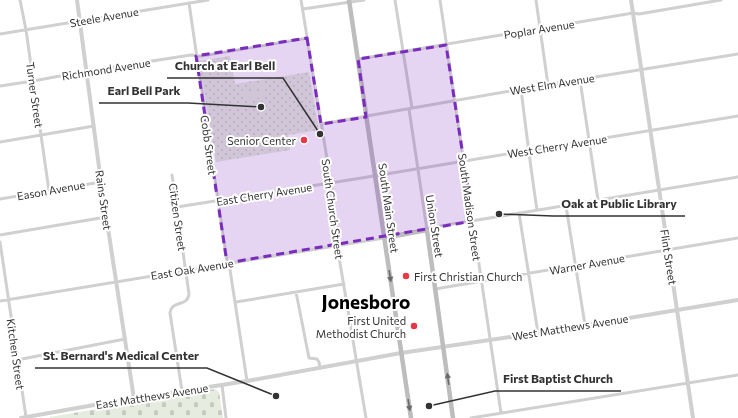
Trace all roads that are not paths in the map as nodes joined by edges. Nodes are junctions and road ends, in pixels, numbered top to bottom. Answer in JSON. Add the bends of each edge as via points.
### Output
{"nodes":[{"id":1,"x":20,"y":0,"type":"edge"},
{"id":2,"x":77,"y":0,"type":"edge"},
{"id":3,"x":208,"y":0,"type":"edge"},
{"id":4,"x":301,"y":0,"type":"edge"},
{"id":5,"x":364,"y":0,"type":"edge"},
{"id":6,"x":395,"y":0,"type":"edge"},
{"id":7,"x":440,"y":0,"type":"edge"},
{"id":8,"x":536,"y":0,"type":"edge"},
{"id":9,"x":631,"y":0,"type":"edge"},
{"id":10,"x":721,"y":0,"type":"edge"},
{"id":11,"x":349,"y":1,"type":"edge"},
{"id":12,"x":189,"y":3,"type":"junction"},
{"id":13,"x":303,"y":9,"type":"junction"},
{"id":14,"x":633,"y":13,"type":"junction"},
{"id":15,"x":80,"y":21,"type":"junction"},
{"id":16,"x":540,"y":29,"type":"junction"},
{"id":17,"x":26,"y":30,"type":"junction"},
{"id":18,"x":0,"y":34,"type":"edge"},
{"id":19,"x":307,"y":38,"type":"junction"},
{"id":20,"x":446,"y":44,"type":"junction"},
{"id":21,"x":403,"y":52,"type":"junction"},
{"id":22,"x":738,"y":54,"type":"edge"},
{"id":23,"x":196,"y":56,"type":"junction"},
{"id":24,"x":358,"y":59,"type":"junction"},
{"id":25,"x":641,"y":70,"type":"junction"},
{"id":26,"x":87,"y":71,"type":"junction"},
{"id":27,"x":580,"y":80,"type":"junction"},
{"id":28,"x":33,"y":82,"type":"junction"},
{"id":29,"x":548,"y":85,"type":"junction"},
{"id":30,"x":0,"y":86,"type":"edge"},
{"id":31,"x":521,"y":89,"type":"junction"},
{"id":32,"x":454,"y":101,"type":"junction"},
{"id":33,"x":410,"y":108,"type":"junction"},
{"id":34,"x":738,"y":116,"type":"edge"},
{"id":35,"x":366,"y":117,"type":"junction"},
{"id":36,"x":321,"y":124,"type":"junction"},
{"id":37,"x":94,"y":126,"type":"junction"},
{"id":38,"x":650,"y":130,"type":"junction"},
{"id":39,"x":41,"y":135,"type":"junction"},
{"id":40,"x":590,"y":140,"type":"junction"},
{"id":41,"x":0,"y":142,"type":"edge"},
{"id":42,"x":528,"y":150,"type":"junction"},
{"id":43,"x":464,"y":161,"type":"junction"},
{"id":44,"x":418,"y":169,"type":"junction"},
{"id":45,"x":172,"y":175,"type":"dead end"},
{"id":46,"x":375,"y":176,"type":"junction"},
{"id":47,"x":738,"y":177,"type":"edge"},
{"id":48,"x":101,"y":182,"type":"junction"},
{"id":49,"x":331,"y":183,"type":"junction"},
{"id":50,"x":49,"y":191,"type":"junction"},
{"id":51,"x":659,"y":191,"type":"junction"},
{"id":52,"x":0,"y":199,"type":"edge"},
{"id":53,"x":598,"y":200,"type":"junction"},
{"id":54,"x":218,"y":201,"type":"junction"},
{"id":55,"x":566,"y":206,"type":"junction"},
{"id":56,"x":177,"y":207,"type":"junction"},
{"id":57,"x":537,"y":210,"type":"junction"},
{"id":58,"x":519,"y":213,"type":"junction"},
{"id":59,"x":106,"y":217,"type":"junction"},
{"id":60,"x":473,"y":221,"type":"junction"},
{"id":61,"x":426,"y":230,"type":"junction"},
{"id":62,"x":0,"y":235,"type":"edge"},
{"id":63,"x":384,"y":238,"type":"junction"},
{"id":64,"x":738,"y":238,"type":"edge"},
{"id":65,"x":0,"y":242,"type":"edge"},
{"id":66,"x":338,"y":245,"type":"junction"},
{"id":67,"x":668,"y":250,"type":"junction"},
{"id":68,"x":228,"y":263,"type":"junction"},
{"id":69,"x":576,"y":266,"type":"junction"},
{"id":70,"x":185,"y":270,"type":"junction"},
{"id":71,"x":529,"y":274,"type":"junction"},
{"id":72,"x":116,"y":282,"type":"junction"},
{"id":73,"x":481,"y":282,"type":"junction"},
{"id":74,"x":344,"y":284,"type":"junction"},
{"id":75,"x":435,"y":289,"type":"junction"},
{"id":76,"x":296,"y":292,"type":"junction"},
{"id":77,"x":8,"y":300,"type":"junction"},
{"id":78,"x":738,"y":300,"type":"edge"},
{"id":79,"x":0,"y":301,"type":"edge"},
{"id":80,"x":236,"y":302,"type":"junction"},
{"id":81,"x":677,"y":310,"type":"junction"},
{"id":82,"x":585,"y":325,"type":"junction"},
{"id":83,"x":538,"y":333,"type":"junction"},
{"id":84,"x":125,"y":339,"type":"junction"},
{"id":85,"x":490,"y":340,"type":"junction"},
{"id":86,"x":443,"y":347,"type":"junction"},
{"id":87,"x":401,"y":353,"type":"junction"},
{"id":88,"x":17,"y":360,"type":"junction"},
{"id":89,"x":356,"y":361,"type":"junction"},
{"id":90,"x":320,"y":368,"type":"junction"},
{"id":91,"x":738,"y":375,"type":"edge"},
{"id":92,"x":247,"y":380,"type":"junction"},
{"id":93,"x":688,"y":383,"type":"junction"},
{"id":94,"x":222,"y":385,"type":"junction"},
{"id":95,"x":182,"y":391,"type":"junction"},
{"id":96,"x":134,"y":399,"type":"junction"},
{"id":97,"x":500,"y":415,"type":"edge"},
{"id":98,"x":25,"y":418,"type":"edge"},
{"id":99,"x":226,"y":418,"type":"edge"},
{"id":100,"x":366,"y":418,"type":"edge"},
{"id":101,"x":411,"y":418,"type":"edge"},
{"id":102,"x":453,"y":418,"type":"edge"},
{"id":103,"x":471,"y":418,"type":"edge"},
{"id":104,"x":693,"y":418,"type":"edge"}],
"edges":[{"from":1,"to":17,"type":"street","name":"Turner Street"},
{"from":2,"to":15,"type":"street","name":"Rains Street"},
{"from":3,"to":12,"type":"street","name":"Steele Avenue"},
{"from":4,"to":13,"type":"street","name":"South Church Street"},
{"from":5,"to":11,"type":"street"},
{"from":6,"to":21,"type":"street","name":"Union Street"},
{"from":7,"to":20,"type":"street","name":"South Madison Street"},
{"from":8,"to":16,"type":"street"},
{"from":9,"to":14,"type":"street","name":"Flint Street"},
{"from":10,"to":14,"type":"street","name":"Poplar Avenue"},
{"from":11,"to":13,"type":"street"},
{"from":11,"to":24,"type":"main road","name":"South Main Street"},
{"from":12,"to":15,"type":"street","name":"Steele Avenue"},
{"from":12,"to":23,"type":"street","name":"Cobb Street"},
{"from":13,"to":19,"type":"street","name":"South Church Street"},
{"from":14,"to":16,"type":"street","name":"Poplar Avenue"},
{"from":14,"to":25,"type":"street","name":"Flint Street"},
{"from":15,"to":17,"type":"street","name":"Steele Avenue"},
{"from":15,"to":26,"type":"street","name":"Rains Street"},
{"from":16,"to":20,"type":"street","name":"Poplar Avenue"},
{"from":16,"to":29,"type":"street"},
{"from":17,"to":18,"type":"street","name":"Steele Avenue"},
{"from":17,"to":28,"type":"street","name":"Turner Street"},
{"from":19,"to":23,"type":"street","name":"Richmond Avenue"},
{"from":19,"to":36,"type":"street","name":"South Church Street"},
{"from":20,"to":21,"type":"street","name":"Poplar Avenue"},
{"from":20,"to":32,"type":"street","name":"South Madison Street"},
{"from":21,"to":24,"type":"street","name":"Poplar Avenue"},
{"from":21,"to":33,"type":"street","name":"Union Street"},
{"from":22,"to":25,"type":"street","name":"West Elm Avenue"},
{"from":23,"to":26,"type":"street","name":"Richmond Avenue"},
{"from":23,"to":54,"type":"street","name":"Cobb Street"},
{"from":24,"to":35,"type":"main road","name":"South Main Street"},
{"from":25,"to":27,"type":"street","name":"West Elm Avenue"},
{"from":25,"to":38,"type":"street","name":"Flint Street"},
{"from":26,"to":28,"type":"street","name":"Richmond Avenue"},
{"from":26,"to":37,"type":"street","name":"Rains Street"},
{"from":27,"to":29,"type":"street","name":"West Elm Avenue"},
{"from":27,"to":40,"type":"street"},
{"from":28,"to":30,"type":"street","name":"Richmond Avenue"},
{"from":28,"to":39,"type":"street","name":"Turner Street"},
{"from":29,"to":31,"type":"street","name":"West Elm Avenue"},
{"from":31,"to":32,"type":"street","name":"West Elm Avenue"},
{"from":31,"to":42,"type":"street"},
{"from":32,"to":33,"type":"street","name":"West Elm Avenue"},
{"from":32,"to":43,"type":"street","name":"South Madison Street"},
{"from":33,"to":35,"type":"street","name":"West Elm Avenue"},
{"from":33,"to":44,"type":"street","name":"Union Street"},
{"from":34,"to":38,"type":"street","name":"West Cherry Avenue"},
{"from":35,"to":36,"type":"street","name":"West Elm Avenue"},
{"from":35,"to":46,"type":"main road","name":"South Main Street"},
{"from":36,"to":49,"type":"street","name":"South Church Street"},
{"from":37,"to":39,"type":"street"},
{"from":37,"to":48,"type":"street","name":"Rains Street"},
{"from":38,"to":40,"type":"street","name":"West Cherry Avenue"},
{"from":38,"to":51,"type":"street","name":"Flint Street"},
{"from":39,"to":41,"type":"street"},
{"from":39,"to":50,"type":"street","name":"Turner Street"},
{"from":40,"to":42,"type":"street","name":"West Cherry Avenue"},
{"from":40,"to":53,"type":"street"},
{"from":42,"to":43,"type":"street","name":"West Cherry Avenue"},
{"from":42,"to":57,"type":"street"},
{"from":43,"to":44,"type":"street","name":"West Cherry Avenue"},
{"from":43,"to":60,"type":"street","name":"South Madison Street"},
{"from":44,"to":46,"type":"street","name":"West Cherry Avenue"},
{"from":44,"to":61,"type":"street","name":"Union Street"},
{"from":45,"to":56,"type":"street","name":"Citizen Street"},
{"from":46,"to":49,"type":"street","name":"East Cherry Avenue"},
{"from":46,"to":63,"type":"main road","name":"South Main Street"},
{"from":47,"to":51,"type":"street"},
{"from":48,"to":50,"type":"street","name":"Eason Avenue"},
{"from":48,"to":59,"type":"street","name":"Rains Street"},
{"from":49,"to":54,"type":"street","name":"East Cherry Avenue"},
{"from":49,"to":66,"type":"street","name":"South Church Street"},
{"from":50,"to":52,"type":"street","name":"Eason Avenue"},
{"from":51,"to":53,"type":"street"},
{"from":51,"to":67,"type":"street","name":"Flint Street"},
{"from":53,"to":55,"type":"street"},
{"from":54,"to":56,"type":"street","name":"East Cherry Avenue"},
{"from":54,"to":68,"type":"street","name":"Cobb Street"},
{"from":55,"to":57,"type":"street"},
{"from":55,"to":69,"type":"street"},
{"from":56,"to":70,"type":"street","name":"Citizen Street"},
{"from":57,"to":58,"type":"street"},
{"from":58,"to":60,"type":"street"},
{"from":58,"to":71,"type":"street"},
{"from":59,"to":62,"type":"street"},
{"from":59,"to":72,"type":"street","name":"Rains Street"},
{"from":60,"to":61,"type":"street"},
{"from":60,"to":73,"type":"street","name":"South Madison Street"},
{"from":61,"to":63,"type":"main road"},
{"from":61,"to":75,"type":"main road","name":"Union Street"},
{"from":63,"to":66,"type":"street","name":"East Oak Avenue"},
{"from":63,"to":87,"type":"main road","name":"South Main Street","one_way":true},
{"from":64,"to":67,"type":"street","name":"Warner Avenue"},
{"from":65,"to":77,"type":"street","name":"Kitchen Street"},
{"from":66,"to":68,"type":"street","name":"East Oak Avenue"},
{"from":66,"to":74,"type":"street","name":"South Church Street"},
{"from":67,"to":69,"type":"street","name":"Warner Avenue"},
{"from":67,"to":81,"type":"street","name":"Flint Street"},
{"from":68,"to":70,"type":"street","name":"East Oak Avenue"},
{"from":68,"to":80,"type":"street","name":"Cobb Street"},
{"from":69,"to":71,"type":"street","name":"Warner Avenue"},
{"from":69,"to":82,"type":"street"},
{"from":70,"to":72,"type":"street","name":"East Oak Avenue"},
{"from":70,"to":95,"type":"street","name":"Citizen Street","via":[[188,298],[172,307],[170,313]]},
{"from":71,"to":73,"type":"street","name":"Warner Avenue"},
{"from":71,"to":83,"type":"street"},
{"from":72,"to":77,"type":"street","name":"East Oak Avenue"},
{"from":72,"to":84,"type":"street","name":"Rains Street"},
{"from":73,"to":75,"type":"street","name":"Warner Avenue"},
{"from":73,"to":85,"type":"street","name":"South Madison Street"},
{"from":74,"to":76,"type":"street"},
{"from":74,"to":89,"type":"street","name":"South Church Street"},
{"from":75,"to":86,"type":"main road","name":"Union Street"},
{"from":76,"to":80,"type":"street"},
{"from":76,"to":90,"type":"street","via":[[309,358],[317,359]]},
{"from":77,"to":79,"type":"street","name":"East Oak Avenue"},
{"from":77,"to":88,"type":"street","name":"Kitchen Street"},
{"from":78,"to":81,"type":"street","name":"West Matthews Avenue"},
{"from":80,"to":92,"type":"street","name":"Cobb Street"},
{"from":81,"to":82,"type":"street","name":"West Matthews Avenue"},
{"from":81,"to":93,"type":"street","name":"Flint Street"},
{"from":82,"to":83,"type":"street","name":"West Matthews Avenue"},
{"from":83,"to":85,"type":"street","name":"West Matthews Avenue"},
{"from":84,"to":88,"type":"street"},
{"from":84,"to":96,"type":"street","name":"Rains Street"},
{"from":85,"to":86,"type":"street","name":"West Matthews Avenue"},
{"from":85,"to":97,"type":"street","name":"South Madison Street"},
{"from":86,"to":87,"type":"street","name":"West Matthews Avenue"},
{"from":102,"to":86,"type":"main road","name":"Union Street","one_way":true},
{"from":87,"to":89,"type":"street","name":"East Matthews Avenue"},
{"from":87,"to":101,"type":"main road","name":"South Main Street","one_way":true},
{"from":88,"to":98,"type":"street","name":"Kitchen Street"},
{"from":89,"to":90,"type":"street","name":"East Matthews Avenue"},
{"from":89,"to":100,"type":"street","name":"South Church Street"},
{"from":90,"to":92,"type":"street","name":"East Matthews Avenue"},
{"from":91,"to":93,"type":"street"},
{"from":92,"to":94,"type":"street","name":"East Matthews Avenue"},
{"from":93,"to":97,"type":"street"},
{"from":93,"to":104,"type":"street","name":"Flint Street"},
{"from":94,"to":95,"type":"street","name":"East Matthews Avenue"},
{"from":94,"to":99,"type":"street"},
{"from":95,"to":96,"type":"street","name":"East Matthews Avenue"},
{"from":96,"to":98,"type":"street","name":"East Matthews Avenue"},
{"from":97,"to":103,"type":"street"}]}
